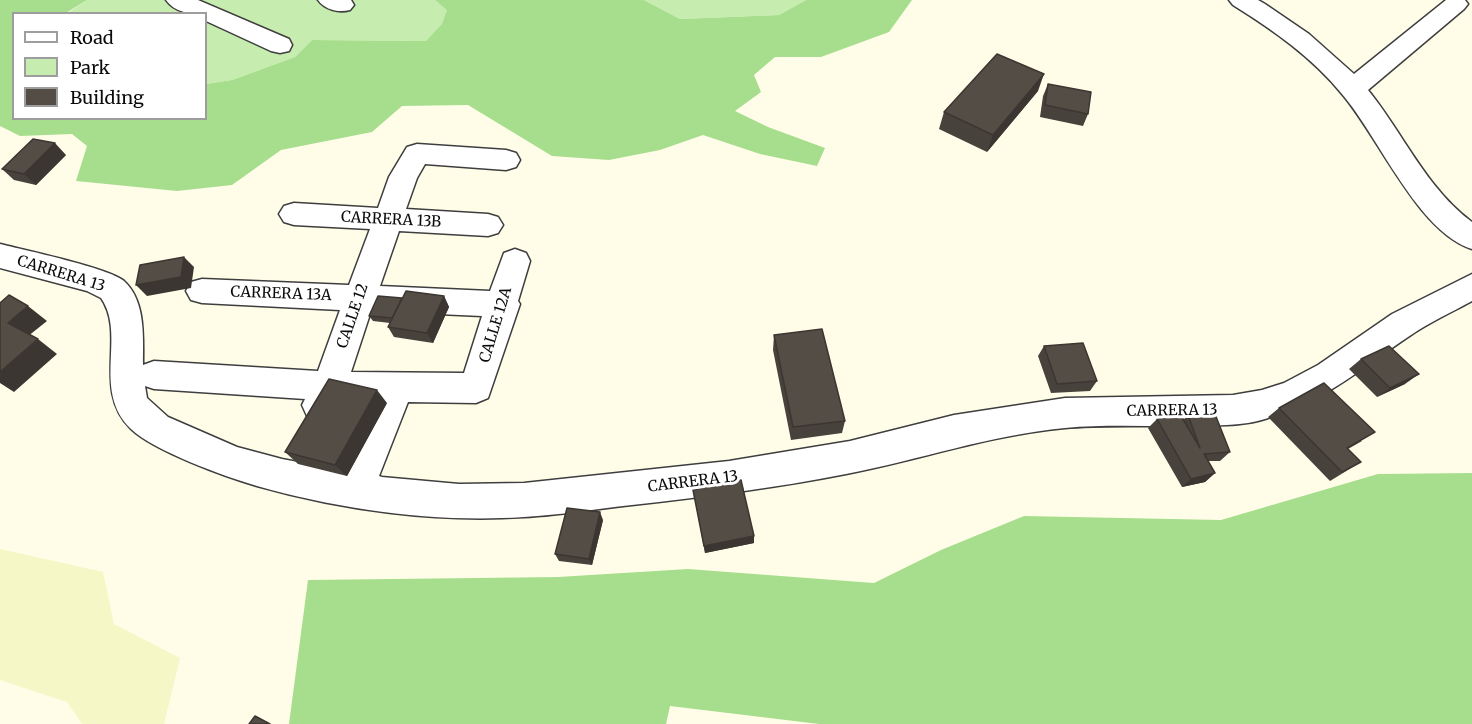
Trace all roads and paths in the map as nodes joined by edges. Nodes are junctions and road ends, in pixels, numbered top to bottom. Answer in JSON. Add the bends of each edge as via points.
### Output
{"nodes":[{"id":1,"x":178,"y":0,"type":"edge"},
{"id":2,"x":1241,"y":0,"type":"edge"},
{"id":3,"x":1456,"y":4,"type":"dead end"},
{"id":4,"x":205,"y":12,"type":"edge"},
{"id":5,"x":207,"y":13,"type":"edge"},
{"id":6,"x":280,"y":45,"type":"dead end"},
{"id":7,"x":1353,"y":88,"type":"junction"},
{"id":8,"x":506,"y":160,"type":"dead end"},
{"id":9,"x":294,"y":214,"type":"dead end"},
{"id":10,"x":388,"y":219,"type":"junction"},
{"id":11,"x":488,"y":225,"type":"dead end"},
{"id":12,"x":1472,"y":238,"type":"edge"},
{"id":13,"x":0,"y":256,"type":"edge"},
{"id":14,"x":515,"y":261,"type":"dead end"},
{"id":15,"x":1472,"y":286,"type":"edge"},
{"id":16,"x":202,"y":291,"type":"dead end"},
{"id":17,"x":359,"y":297,"type":"junction"},
{"id":18,"x":504,"y":304,"type":"junction"},
{"id":19,"x":154,"y":375,"type":"dead end"},
{"id":20,"x":329,"y":386,"type":"junction"},
{"id":21,"x":397,"y":388,"type":"junction"},
{"id":22,"x":282,"y":476,"type":"junction"},
{"id":23,"x":355,"y":490,"type":"junction"}],
"edges":[{"from":1,"to":4,"type":"street"},
{"from":2,"to":7,"type":"street","via":[[1309,47]]},
{"from":3,"to":7,"type":"street"},
{"from":5,"to":6,"type":"street"},
{"from":7,"to":12,"type":"street","via":[[1426,195]]},
{"from":8,"to":10,"type":"street","name":"CALLE 12","via":[[417,154],[403,177]]},
{"from":9,"to":10,"type":"street","name":"CARRERA 13B"},
{"from":10,"to":11,"type":"street","name":"CARRERA 13B"},
{"from":10,"to":17,"type":"street","name":"CALLE 12"},
{"from":13,"to":22,"type":"street","name":"CARRERA 13","via":[[112,289],[126,319],[131,403],[142,417],[191,445]]},
{"from":14,"to":18,"type":"street","name":"CALLE 12A"},
{"from":15,"to":23,"type":"street","name":"CARRERA 13","via":[[1403,323],[1330,375],[1262,405],[1233,410],[1065,413],[954,431],[850,458],[729,478],[579,495],[459,501]]},
{"from":16,"to":17,"type":"street","name":"CARRERA 13A"},
{"from":17,"to":18,"type":"street","name":"CARRERA 13A"},
{"from":17,"to":20,"type":"street","name":"CALLE 12"},
{"from":18,"to":21,"type":"street","name":"CALLE 12A","via":[[476,388]]},
{"from":19,"to":20,"type":"street"},
{"from":20,"to":21,"type":"street"},
{"from":20,"to":22,"type":"street","name":"CALLE 12"},
{"from":21,"to":23,"type":"street"},
{"from":22,"to":23,"type":"street","name":"CARRERA 13"}]}
